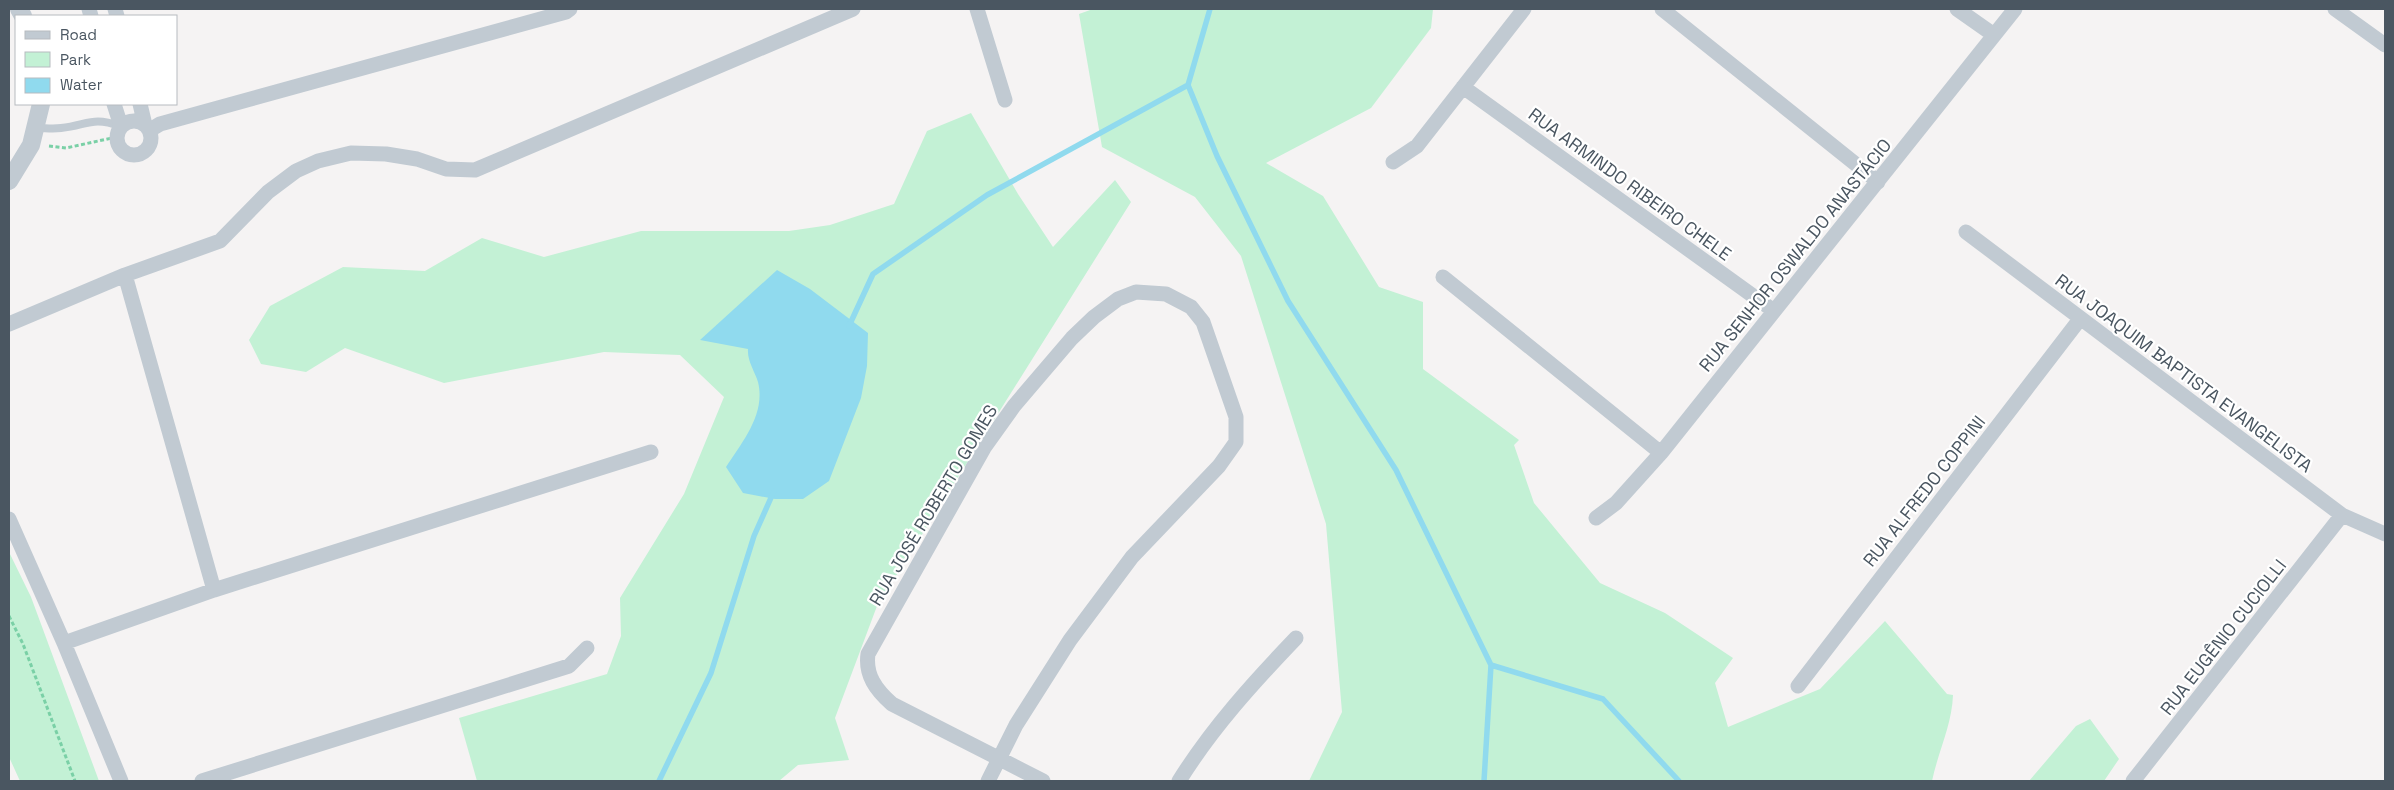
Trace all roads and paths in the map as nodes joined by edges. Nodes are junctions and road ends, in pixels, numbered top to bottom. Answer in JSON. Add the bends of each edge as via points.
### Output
{"nodes":[{"id":1,"x":570,"y":9,"type":"edge"},
{"id":2,"x":853,"y":9,"type":"edge"},
{"id":3,"x":977,"y":9,"type":"edge"},
{"id":4,"x":1524,"y":9,"type":"edge"},
{"id":5,"x":1662,"y":9,"type":"edge"},
{"id":6,"x":1958,"y":9,"type":"edge"},
{"id":7,"x":2015,"y":9,"type":"edge"},
{"id":8,"x":2335,"y":9,"type":"edge"},
{"id":9,"x":1994,"y":35,"type":"junction"},
{"id":10,"x":2385,"y":44,"type":"edge"},
{"id":11,"x":1463,"y":87,"type":"junction"},
{"id":12,"x":1005,"y":100,"type":"dead end"},
{"id":13,"x":41,"y":105,"type":"edge"},
{"id":14,"x":114,"y":105,"type":"edge"},
{"id":15,"x":140,"y":105,"type":"edge"},
{"id":16,"x":37,"y":128,"type":"junction"},
{"id":17,"x":148,"y":128,"type":"junction"},
{"id":18,"x":118,"y":133,"type":"junction"},
{"id":19,"x":31,"y":145,"type":"junction"},
{"id":20,"x":1393,"y":162,"type":"dead end"},
{"id":21,"x":9,"y":181,"type":"edge"},
{"id":22,"x":1878,"y":182,"type":"junction"},
{"id":23,"x":1966,"y":232,"type":"dead end"},
{"id":24,"x":125,"y":275,"type":"junction"},
{"id":25,"x":1443,"y":277,"type":"dead end"},
{"id":26,"x":1774,"y":311,"type":"junction"},
{"id":27,"x":2080,"y":319,"type":"junction"},
{"id":28,"x":9,"y":324,"type":"edge"},
{"id":29,"x":651,"y":452,"type":"dead end"},
{"id":30,"x":1661,"y":454,"type":"junction"},
{"id":31,"x":2342,"y":515,"type":"junction"},
{"id":32,"x":1596,"y":518,"type":"dead end"},
{"id":33,"x":9,"y":519,"type":"edge"},
{"id":34,"x":2385,"y":534,"type":"edge"},
{"id":35,"x":214,"y":590,"type":"junction"},
{"id":36,"x":9,"y":616,"type":"edge"},
{"id":37,"x":1296,"y":638,"type":"dead end"},
{"id":38,"x":64,"y":643,"type":"junction"},
{"id":39,"x":587,"y":648,"type":"dead end"},
{"id":40,"x":1798,"y":686,"type":"dead end"},
{"id":41,"x":998,"y":760,"type":"junction"},
{"id":42,"x":75,"y":781,"type":"edge"},
{"id":43,"x":121,"y":781,"type":"edge"},
{"id":44,"x":202,"y":781,"type":"edge"},
{"id":45,"x":988,"y":781,"type":"edge"},
{"id":46,"x":1043,"y":781,"type":"edge"},
{"id":47,"x":1179,"y":781,"type":"edge"},
{"id":48,"x":2132,"y":781,"type":"edge"}],
"edges":[{"from":1,"to":17,"type":"street"},
{"from":2,"to":24,"type":"street","via":[[476,170],[446,169],[417,159],[386,154],[351,153],[318,161],[296,171],[268,192],[220,241]]},
{"from":3,"to":12,"type":"street"},
{"from":4,"to":11,"type":"street"},
{"from":5,"to":22,"type":"street"},
{"from":6,"to":9,"type":"street"},
{"from":7,"to":9,"type":"street","name":"RUA SENHOR OSWALDO ANASTÁCIO"},
{"from":8,"to":10,"type":"street"},
{"from":9,"to":22,"type":"street","name":"RUA SENHOR OSWALDO ANASTÁCIO"},
{"from":11,"to":20,"type":"street","via":[[1417,146]]},
{"from":11,"to":26,"type":"street","name":"RUA ARMINDO RIBEIRO CHELE"},
{"from":13,"to":16,"type":"street"},
{"from":14,"to":18,"type":"street"},
{"from":15,"to":17,"type":"street"},
{"from":16,"to":18,"type":"lane","via":[[61,128],[105,120]]},
{"from":16,"to":19,"type":"street"},
{"from":17,"to":18,"type":"street","via":[[133,121]]},
{"from":17,"to":18,"type":"street","via":[[150,144],[142,154],[135,156],[122,151]]},
{"from":18,"to":19,"type":"path","via":[[110,138],[66,148]]},
{"from":19,"to":21,"type":"street"},
{"from":22,"to":26,"type":"street","name":"RUA SENHOR OSWALDO ANASTÁCIO"},
{"from":23,"to":27,"type":"street","name":"RUA JOAQUIM BAPTISTA EVANGELISTA"},
{"from":24,"to":28,"type":"street"},
{"from":24,"to":35,"type":"street"},
{"from":25,"to":30,"type":"street"},
{"from":26,"to":30,"type":"street","name":"RUA SENHOR OSWALDO ANASTÁCIO"},
{"from":27,"to":31,"type":"street","name":"RUA JOAQUIM BAPTISTA EVANGELISTA"},
{"from":27,"to":40,"type":"street","name":"RUA ALFREDO COPPINI"},
{"from":29,"to":35,"type":"street"},
{"from":30,"to":32,"type":"street","name":"RUA SENHOR OSWALDO ANASTÁCIO","via":[[1616,503]]},
{"from":31,"to":34,"type":"street","name":"RUA JOAQUIM BAPTISTA EVANGELISTA"},
{"from":31,"to":48,"type":"street","name":"RUA EUGÊNIO CUCIOLLI"},
{"from":33,"to":38,"type":"street"},
{"from":35,"to":38,"type":"street"},
{"from":36,"to":42,"type":"path","via":[[23,644]]},
{"from":37,"to":47,"type":"street","via":[[1221,722]]},
{"from":38,"to":43,"type":"street"},
{"from":39,"to":44,"type":"street","via":[[569,666]]},
{"from":41,"to":41,"type":"street","name":"RUA JOSÉ ROBERTO GOMES","via":[[1042,682],[1081,625],[1132,557],[1219,466],[1236,442],[1236,417],[1203,322],[1191,307],[1175,297],[1144,291],[1127,295],[1094,317],[1047,366],[984,448],[870,646],[869,675],[892,704]]},
{"from":41,"to":45,"type":"street"},
{"from":41,"to":46,"type":"street"}]}
